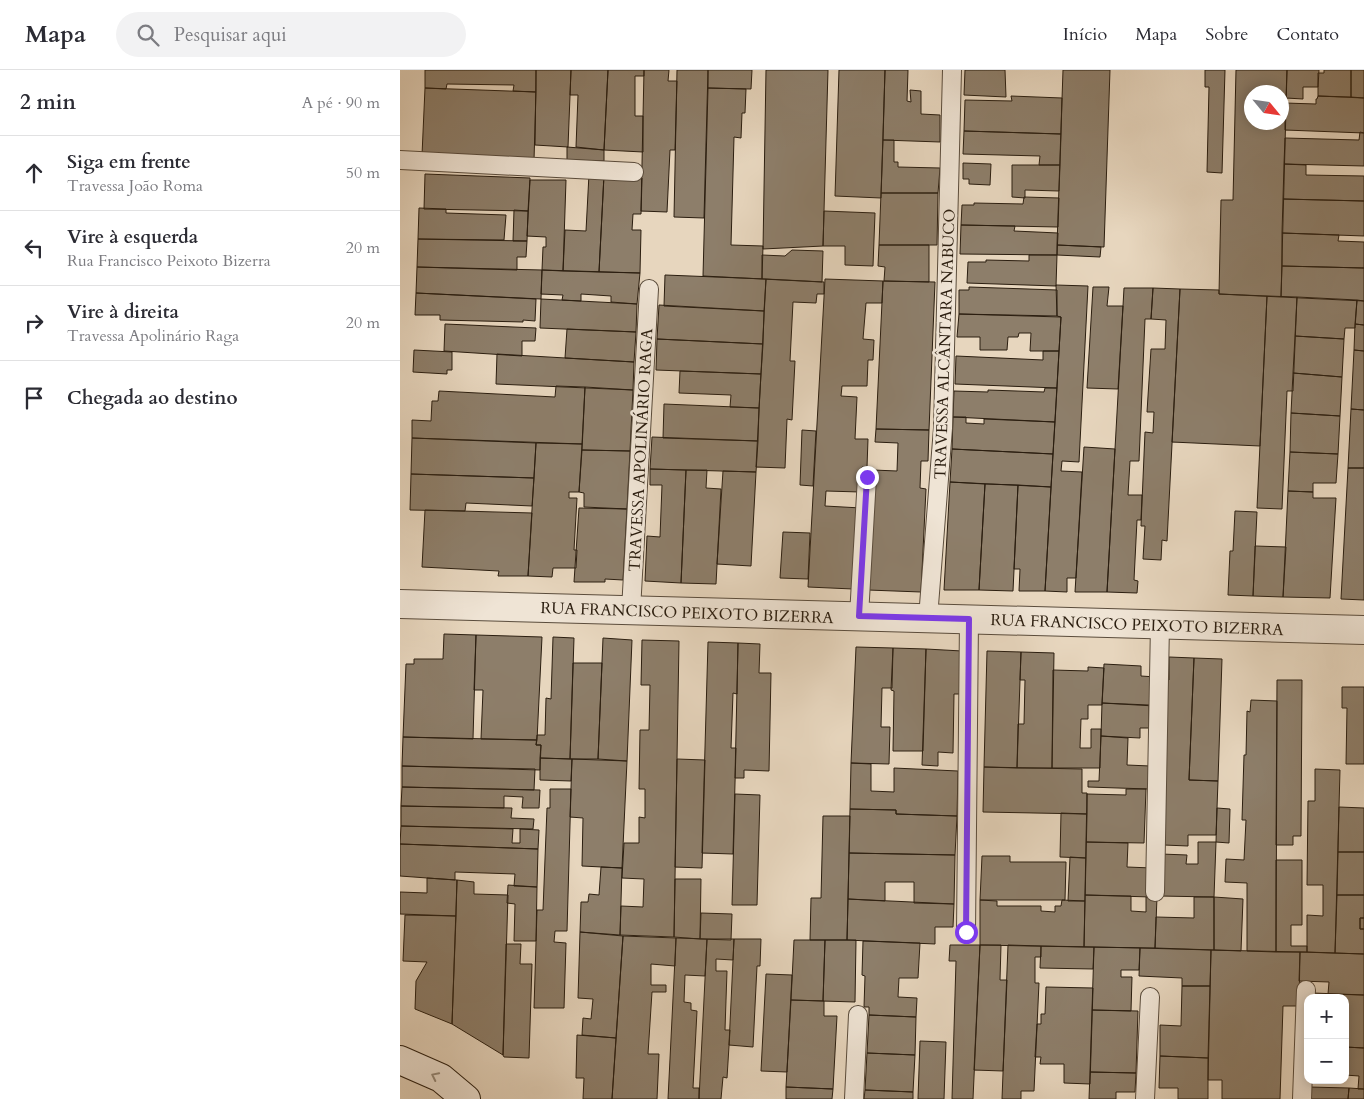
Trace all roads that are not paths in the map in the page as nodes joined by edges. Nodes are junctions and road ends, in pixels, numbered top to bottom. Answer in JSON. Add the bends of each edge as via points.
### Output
{"nodes":[{"id":1,"x":952,"y":70,"type":"edge"},
{"id":2,"x":400,"y":160,"type":"edge"},
{"id":3,"x":634,"y":172,"type":"dead end"},
{"id":4,"x":649,"y":289,"type":"dead end"},
{"id":5,"x":867,"y":477,"type":"dead end"},
{"id":6,"x":400,"y":604,"type":"edge"},
{"id":7,"x":631,"y":610,"type":"junction"},
{"id":8,"x":859,"y":616,"type":"junction"},
{"id":9,"x":928,"y":618,"type":"junction"},
{"id":10,"x":969,"y":619,"type":"junction"},
{"id":11,"x":1160,"y":624,"type":"junction"},
{"id":12,"x":1364,"y":630,"type":"edge"},
{"id":13,"x":1155,"y":892,"type":"dead end"},
{"id":14,"x":966,"y":932,"type":"dead end"},
{"id":15,"x":1306,"y":990,"type":"dead end"},
{"id":16,"x":1150,"y":998,"type":"dead end"},
{"id":17,"x":858,"y":1015,"type":"dead end"},
{"id":18,"x":400,"y":1060,"type":"edge"},
{"id":19,"x":466,"y":1099,"type":"edge"},
{"id":20,"x":854,"y":1099,"type":"edge"},
{"id":21,"x":1145,"y":1099,"type":"edge"},
{"id":22,"x":1302,"y":1099,"type":"edge"}],
"edges":[{"from":1,"to":9,"type":"lane","name":"TRAVESSA ALCÂNTARA NABUCO","via":[[943,428]]},
{"from":2,"to":3,"type":"lane"},
{"from":4,"to":7,"type":"lane","name":"TRAVESSA APOLINÁRIO RAGA"},
{"from":5,"to":8,"type":"lane"},
{"from":6,"to":7,"type":"street","name":"RUA FRANCISCO PEIXOTO BIZERRA"},
{"from":7,"to":8,"type":"street","name":"RUA FRANCISCO PEIXOTO BIZERRA"},
{"from":8,"to":9,"type":"street","name":"RUA FRANCISCO PEIXOTO BIZERRA"},
{"from":9,"to":10,"type":"street","name":"RUA FRANCISCO PEIXOTO BIZERRA"},
{"from":10,"to":11,"type":"street","name":"RUA FRANCISCO PEIXOTO BIZERRA"},
{"from":10,"to":14,"type":"lane"},
{"from":11,"to":12,"type":"street","name":"RUA FRANCISCO PEIXOTO BIZERRA"},
{"from":11,"to":13,"type":"lane"},
{"from":15,"to":22,"type":"lane"},
{"from":16,"to":21,"type":"lane"},
{"from":17,"to":20,"type":"lane"},
{"from":19,"to":18,"type":"street","one_way":true,"via":[[441,1078]]}]}
